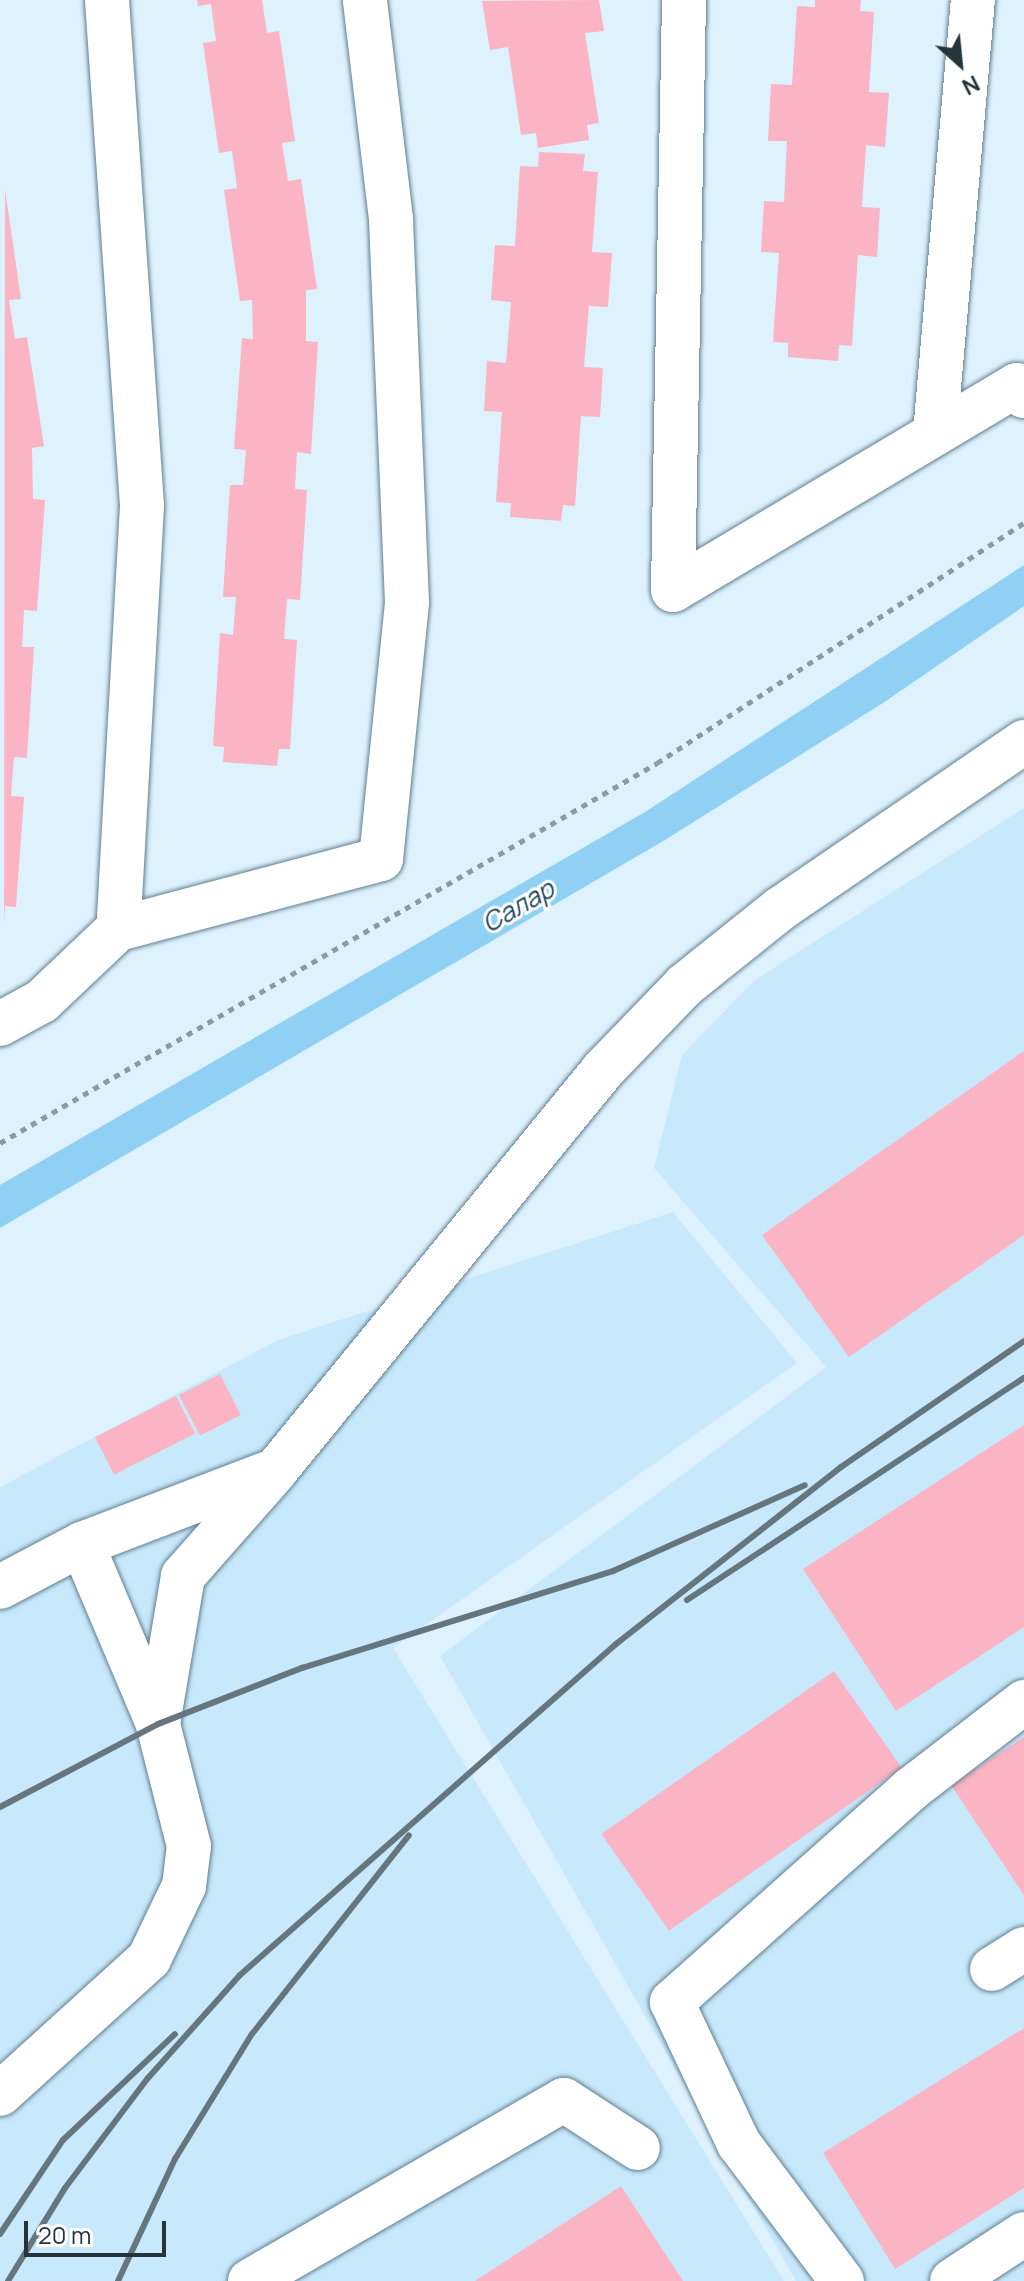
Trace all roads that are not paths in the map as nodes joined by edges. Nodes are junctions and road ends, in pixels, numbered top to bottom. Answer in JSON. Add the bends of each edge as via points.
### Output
{"nodes":[{"id":1,"x":107,"y":0,"type":"edge"},
{"id":2,"x":365,"y":0,"type":"edge"},
{"id":3,"x":684,"y":0,"type":"edge"},
{"id":4,"x":973,"y":0,"type":"edge"},
{"id":5,"x":1024,"y":396,"type":"edge"},
{"id":6,"x":935,"y":433,"type":"junction"},
{"id":7,"x":1024,"y":742,"type":"edge"},
{"id":8,"x":118,"y":929,"type":"junction"},
{"id":9,"x":0,"y":1024,"type":"edge"},
{"id":10,"x":276,"y":1470,"type":"junction"},
{"id":11,"x":82,"y":1544,"type":"junction"},
{"id":12,"x":0,"y":1587,"type":"edge"},
{"id":13,"x":1024,"y":1702,"type":"edge"},
{"id":14,"x":158,"y":1724,"type":"junction"},
{"id":15,"x":0,"y":2094,"type":"edge"},
{"id":16,"x":638,"y":2148,"type":"dead end"},
{"id":17,"x":1007,"y":2257,"type":"edge"},
{"id":18,"x":284,"y":2272,"type":"edge"},
{"id":19,"x":250,"y":2281,"type":"edge"},
{"id":20,"x":842,"y":2281,"type":"edge"},
{"id":21,"x":952,"y":2281,"type":"edge"}],
"edges":[{"from":1,"to":8,"type":"lane","via":[[142,506]]},
{"from":2,"to":8,"type":"lane","via":[[391,219],[407,602],[381,859]]},
{"from":3,"to":6,"type":"lane","via":[[673,590]]},
{"from":4,"to":6,"type":"lane"},
{"from":5,"to":6,"type":"lane","via":[[1017,385]]},
{"from":7,"to":10,"type":"lane","via":[[780,909],[685,985],[603,1070]]},
{"from":8,"to":9,"type":"lane","via":[[42,1001]]},
{"from":10,"to":11,"type":"lane"},
{"from":10,"to":14,"type":"lane","via":[[183,1576]]},
{"from":11,"to":12,"type":"lane"},
{"from":11,"to":14,"type":"lane"},
{"from":13,"to":20,"type":"lane","via":[[911,1789],[672,2002],[739,2144]]},
{"from":14,"to":15,"type":"lane","via":[[189,1846],[168,1926],[122,1989]]},
{"from":16,"to":18,"type":"lane","via":[[564,2100]]},
{"from":17,"to":21,"type":"lane"},
{"from":18,"to":19,"type":"lane"}]}
